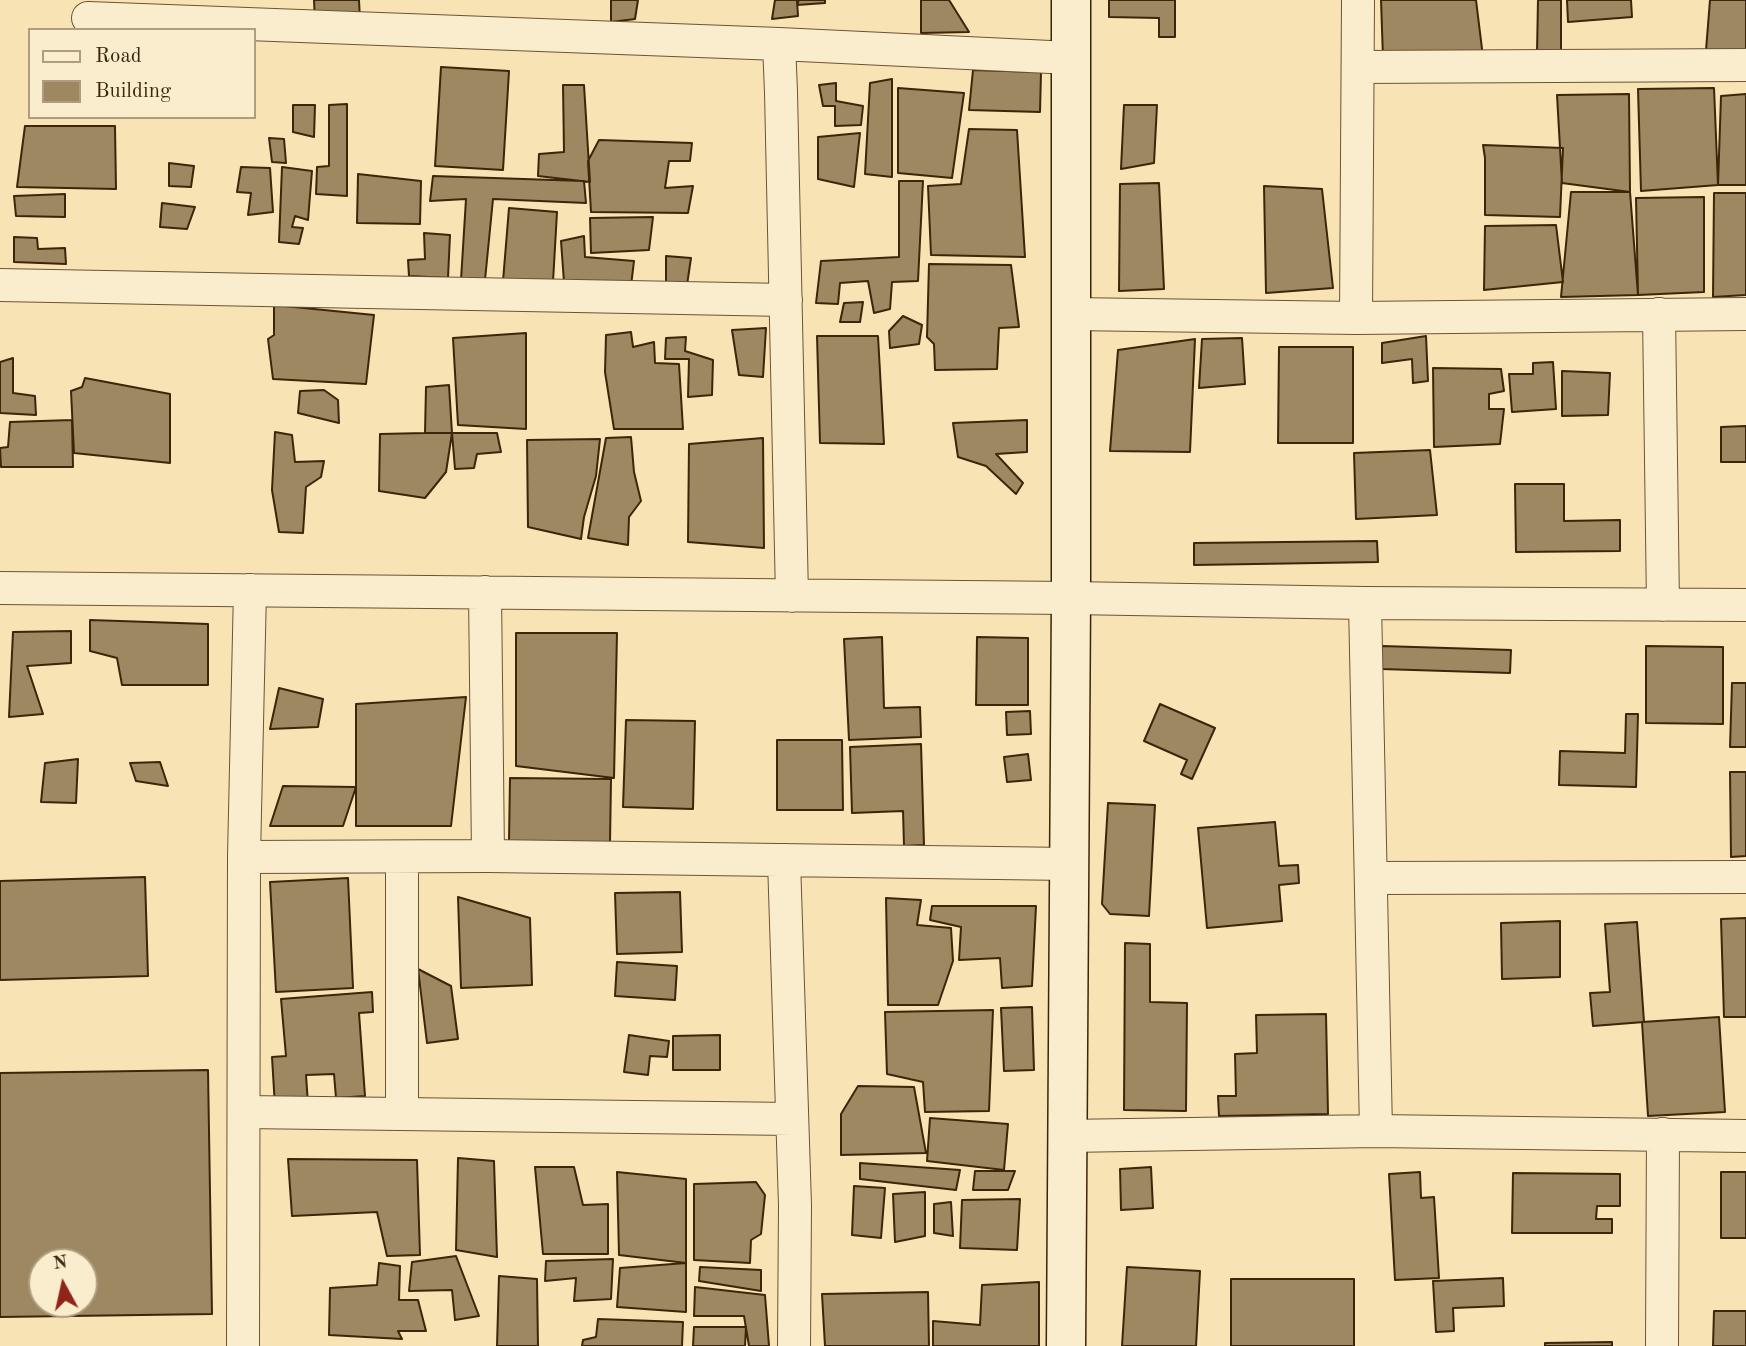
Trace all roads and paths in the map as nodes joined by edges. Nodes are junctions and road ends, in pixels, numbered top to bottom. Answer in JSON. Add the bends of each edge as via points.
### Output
{"nodes":[{"id":1,"x":1071,"y":0,"type":"edge"},
{"id":2,"x":1358,"y":0,"type":"edge"},
{"id":3,"x":88,"y":18,"type":"dead end"},
{"id":4,"x":779,"y":44,"type":"junction"},
{"id":5,"x":1071,"y":58,"type":"junction"},
{"id":6,"x":1746,"y":65,"type":"edge"},
{"id":7,"x":1358,"y":67,"type":"junction"},
{"id":8,"x":0,"y":285,"type":"edge"},
{"id":9,"x":786,"y":300,"type":"junction"},
{"id":10,"x":1071,"y":314,"type":"junction"},
{"id":11,"x":1659,"y":314,"type":"junction"},
{"id":12,"x":1746,"y":314,"type":"edge"},
{"id":13,"x":1356,"y":318,"type":"junction"},
{"id":14,"x":0,"y":588,"type":"edge"},
{"id":15,"x":250,"y":590,"type":"junction"},
{"id":16,"x":485,"y":592,"type":"junction"},
{"id":17,"x":792,"y":596,"type":"junction"},
{"id":18,"x":1071,"y":598,"type":"junction"},
{"id":19,"x":1365,"y":603,"type":"junction"},
{"id":20,"x":1663,"y":605,"type":"junction"},
{"id":21,"x":1746,"y":605,"type":"edge"},
{"id":22,"x":488,"y":856,"type":"junction"},
{"id":23,"x":402,"y":857,"type":"junction"},
{"id":24,"x":244,"y":858,"type":"junction"},
{"id":25,"x":783,"y":860,"type":"junction"},
{"id":26,"x":1069,"y":864,"type":"junction"},
{"id":27,"x":1746,"y":877,"type":"edge"},
{"id":28,"x":1371,"y":878,"type":"junction"},
{"id":29,"x":244,"y":1112,"type":"junction"},
{"id":30,"x":402,"y":1114,"type":"junction"},
{"id":31,"x":792,"y":1119,"type":"junction"},
{"id":32,"x":1376,"y":1131,"type":"junction"},
{"id":33,"x":1663,"y":1134,"type":"junction"},
{"id":34,"x":1067,"y":1136,"type":"junction"},
{"id":35,"x":1746,"y":1136,"type":"edge"},
{"id":36,"x":243,"y":1346,"type":"edge"},
{"id":37,"x":794,"y":1346,"type":"edge"},
{"id":38,"x":1066,"y":1346,"type":"edge"},
{"id":39,"x":1662,"y":1346,"type":"edge"}],
"edges":[{"from":1,"to":5,"type":"main road"},
{"from":2,"to":7,"type":"street"},
{"from":3,"to":4,"type":"street"},
{"from":4,"to":5,"type":"street"},
{"from":4,"to":9,"type":"street"},
{"from":5,"to":10,"type":"main road"},
{"from":6,"to":7,"type":"street"},
{"from":7,"to":13,"type":"street"},
{"from":8,"to":9,"type":"street"},
{"from":9,"to":17,"type":"street"},
{"from":10,"to":13,"type":"street"},
{"from":10,"to":18,"type":"main road"},
{"from":11,"to":12,"type":"street"},
{"from":11,"to":13,"type":"street"},
{"from":11,"to":20,"type":"street"},
{"from":14,"to":15,"type":"street"},
{"from":15,"to":16,"type":"street"},
{"from":15,"to":24,"type":"street"},
{"from":16,"to":17,"type":"street"},
{"from":16,"to":22,"type":"street"},
{"from":17,"to":18,"type":"street"},
{"from":18,"to":19,"type":"street"},
{"from":18,"to":26,"type":"main road"},
{"from":19,"to":20,"type":"street"},
{"from":19,"to":28,"type":"street"},
{"from":20,"to":21,"type":"street"},
{"from":22,"to":23,"type":"street"},
{"from":22,"to":25,"type":"street"},
{"from":23,"to":24,"type":"street"},
{"from":23,"to":30,"type":"street"},
{"from":24,"to":29,"type":"street"},
{"from":25,"to":26,"type":"street"},
{"from":25,"to":31,"type":"street"},
{"from":26,"to":34,"type":"main road"},
{"from":27,"to":28,"type":"street"},
{"from":28,"to":32,"type":"street"},
{"from":29,"to":30,"type":"street"},
{"from":29,"to":36,"type":"street"},
{"from":30,"to":31,"type":"street"},
{"from":31,"to":37,"type":"street"},
{"from":32,"to":33,"type":"street"},
{"from":32,"to":34,"type":"street"},
{"from":33,"to":35,"type":"street"},
{"from":33,"to":39,"type":"street"},
{"from":34,"to":38,"type":"main road"}]}
